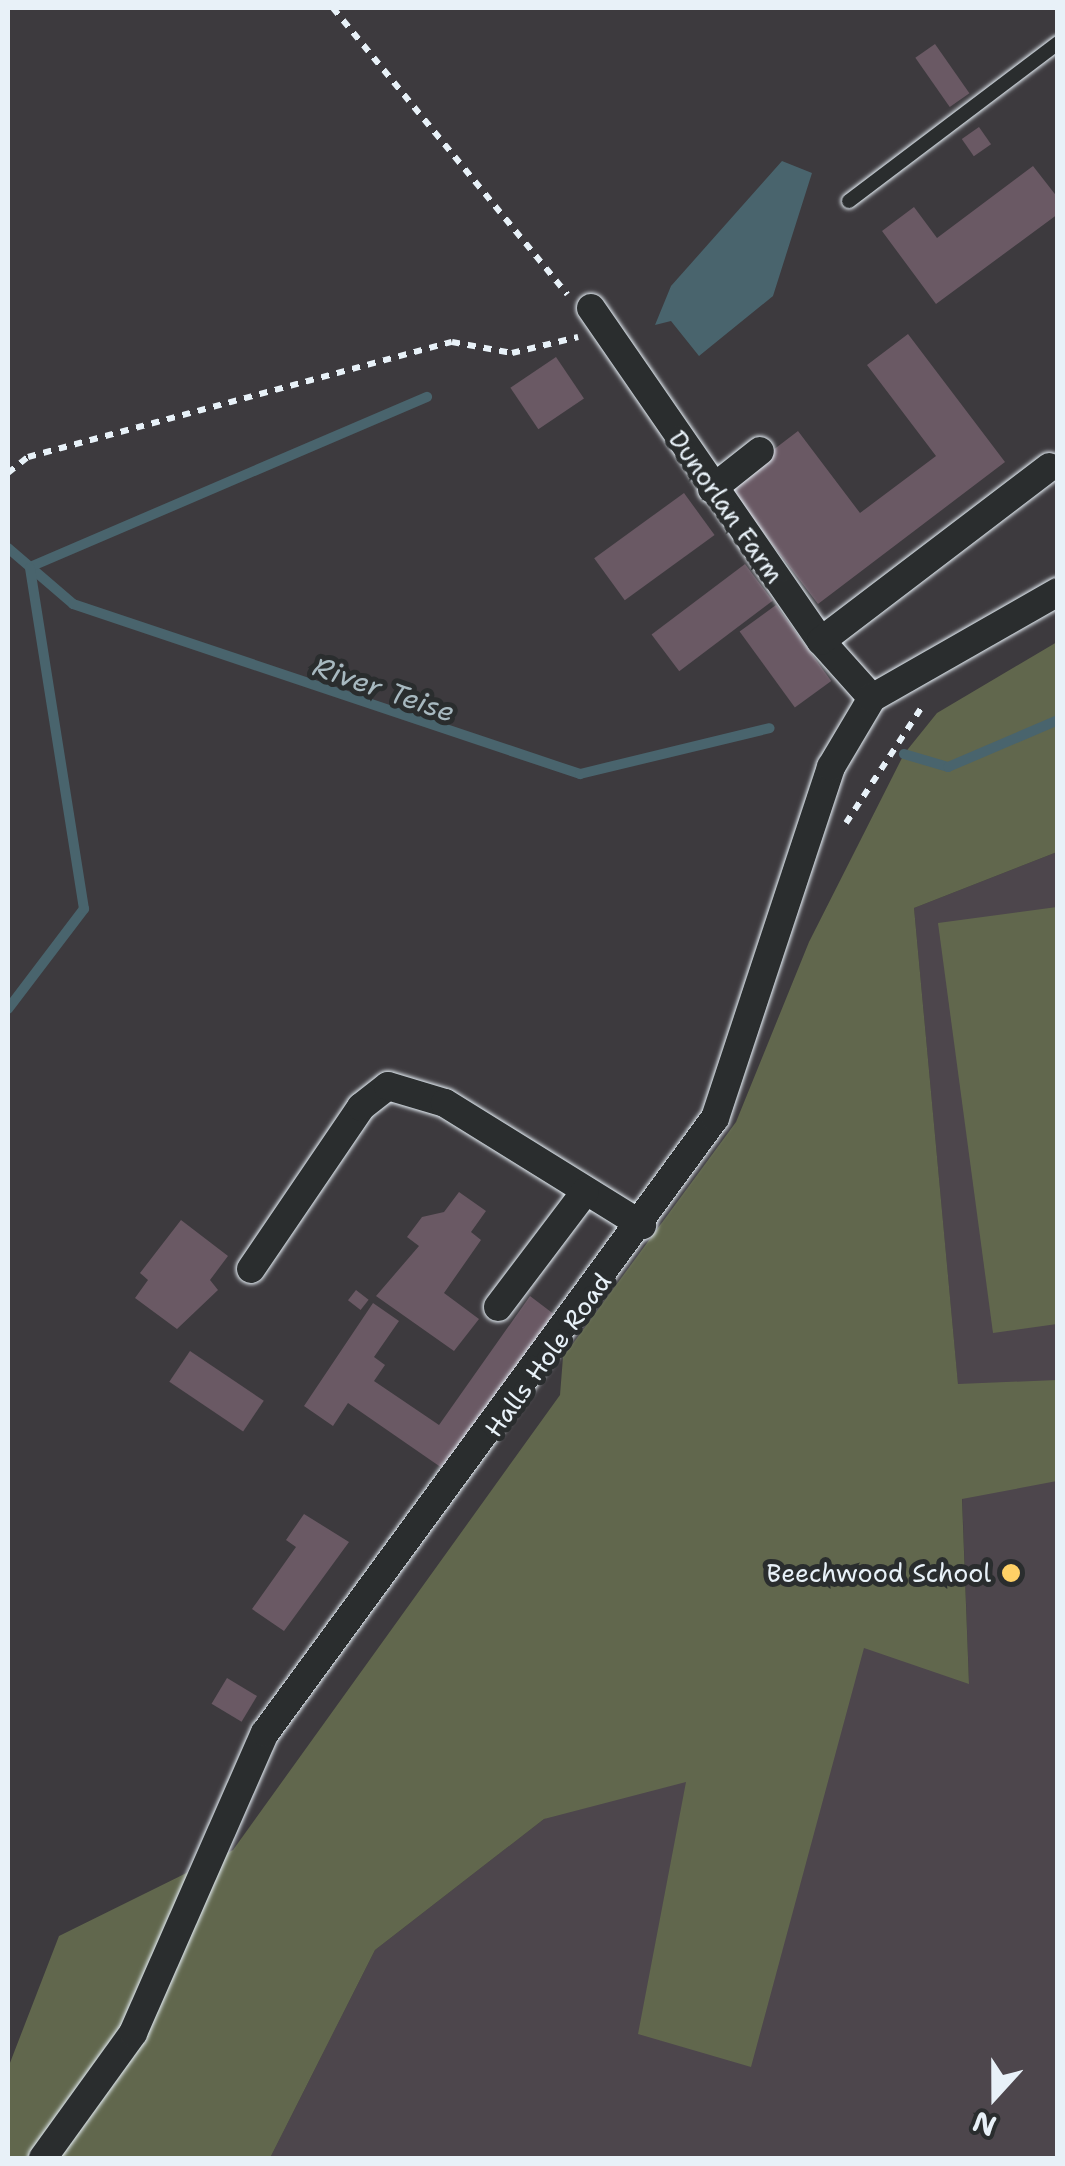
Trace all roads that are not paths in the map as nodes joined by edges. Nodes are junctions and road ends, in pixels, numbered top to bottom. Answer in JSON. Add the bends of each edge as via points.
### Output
{"nodes":[{"id":1,"x":1058,"y":43,"type":"edge"},
{"id":2,"x":848,"y":201,"type":"dead end"},
{"id":3,"x":583,"y":305,"type":"road end"},
{"id":4,"x":760,"y":451,"type":"dead end"},
{"id":5,"x":1049,"y":466,"type":"dead end"},
{"id":6,"x":712,"y":489,"type":"junction"},
{"id":7,"x":1058,"y":592,"type":"edge"},
{"id":8,"x":821,"y":641,"type":"junction"},
{"id":9,"x":872,"y":698,"type":"junction"},
{"id":10,"x":585,"y":1192,"type":"junction"},
{"id":11,"x":642,"y":1225,"type":"junction"},
{"id":12,"x":251,"y":1269,"type":"dead end"},
{"id":13,"x":498,"y":1307,"type":"dead end"},
{"id":14,"x":44,"y":2158,"type":"edge"}],
"edges":[{"from":1,"to":2,"type":"lane"},
{"from":3,"to":6,"type":"street","name":"Dunorlan Farm"},
{"from":4,"to":6,"type":"street"},
{"from":5,"to":8,"type":"street"},
{"from":6,"to":8,"type":"street","name":"Dunorlan Farm"},
{"from":7,"to":9,"type":"street","name":"Halls Hole Road"},
{"from":8,"to":9,"type":"street","name":"Dunorlan Farm"},
{"from":9,"to":11,"type":"street","name":"Halls Hole Road","via":[[831,767],[742,1057],[716,1118]]},
{"from":10,"to":11,"type":"street"},
{"from":10,"to":12,"type":"street","via":[[445,1104],[388,1086],[361,1107]]},
{"from":10,"to":13,"type":"street"},
{"from":11,"to":14,"type":"street","name":"Halls Hole Road","via":[[265,1733],[134,2034]]}]}
